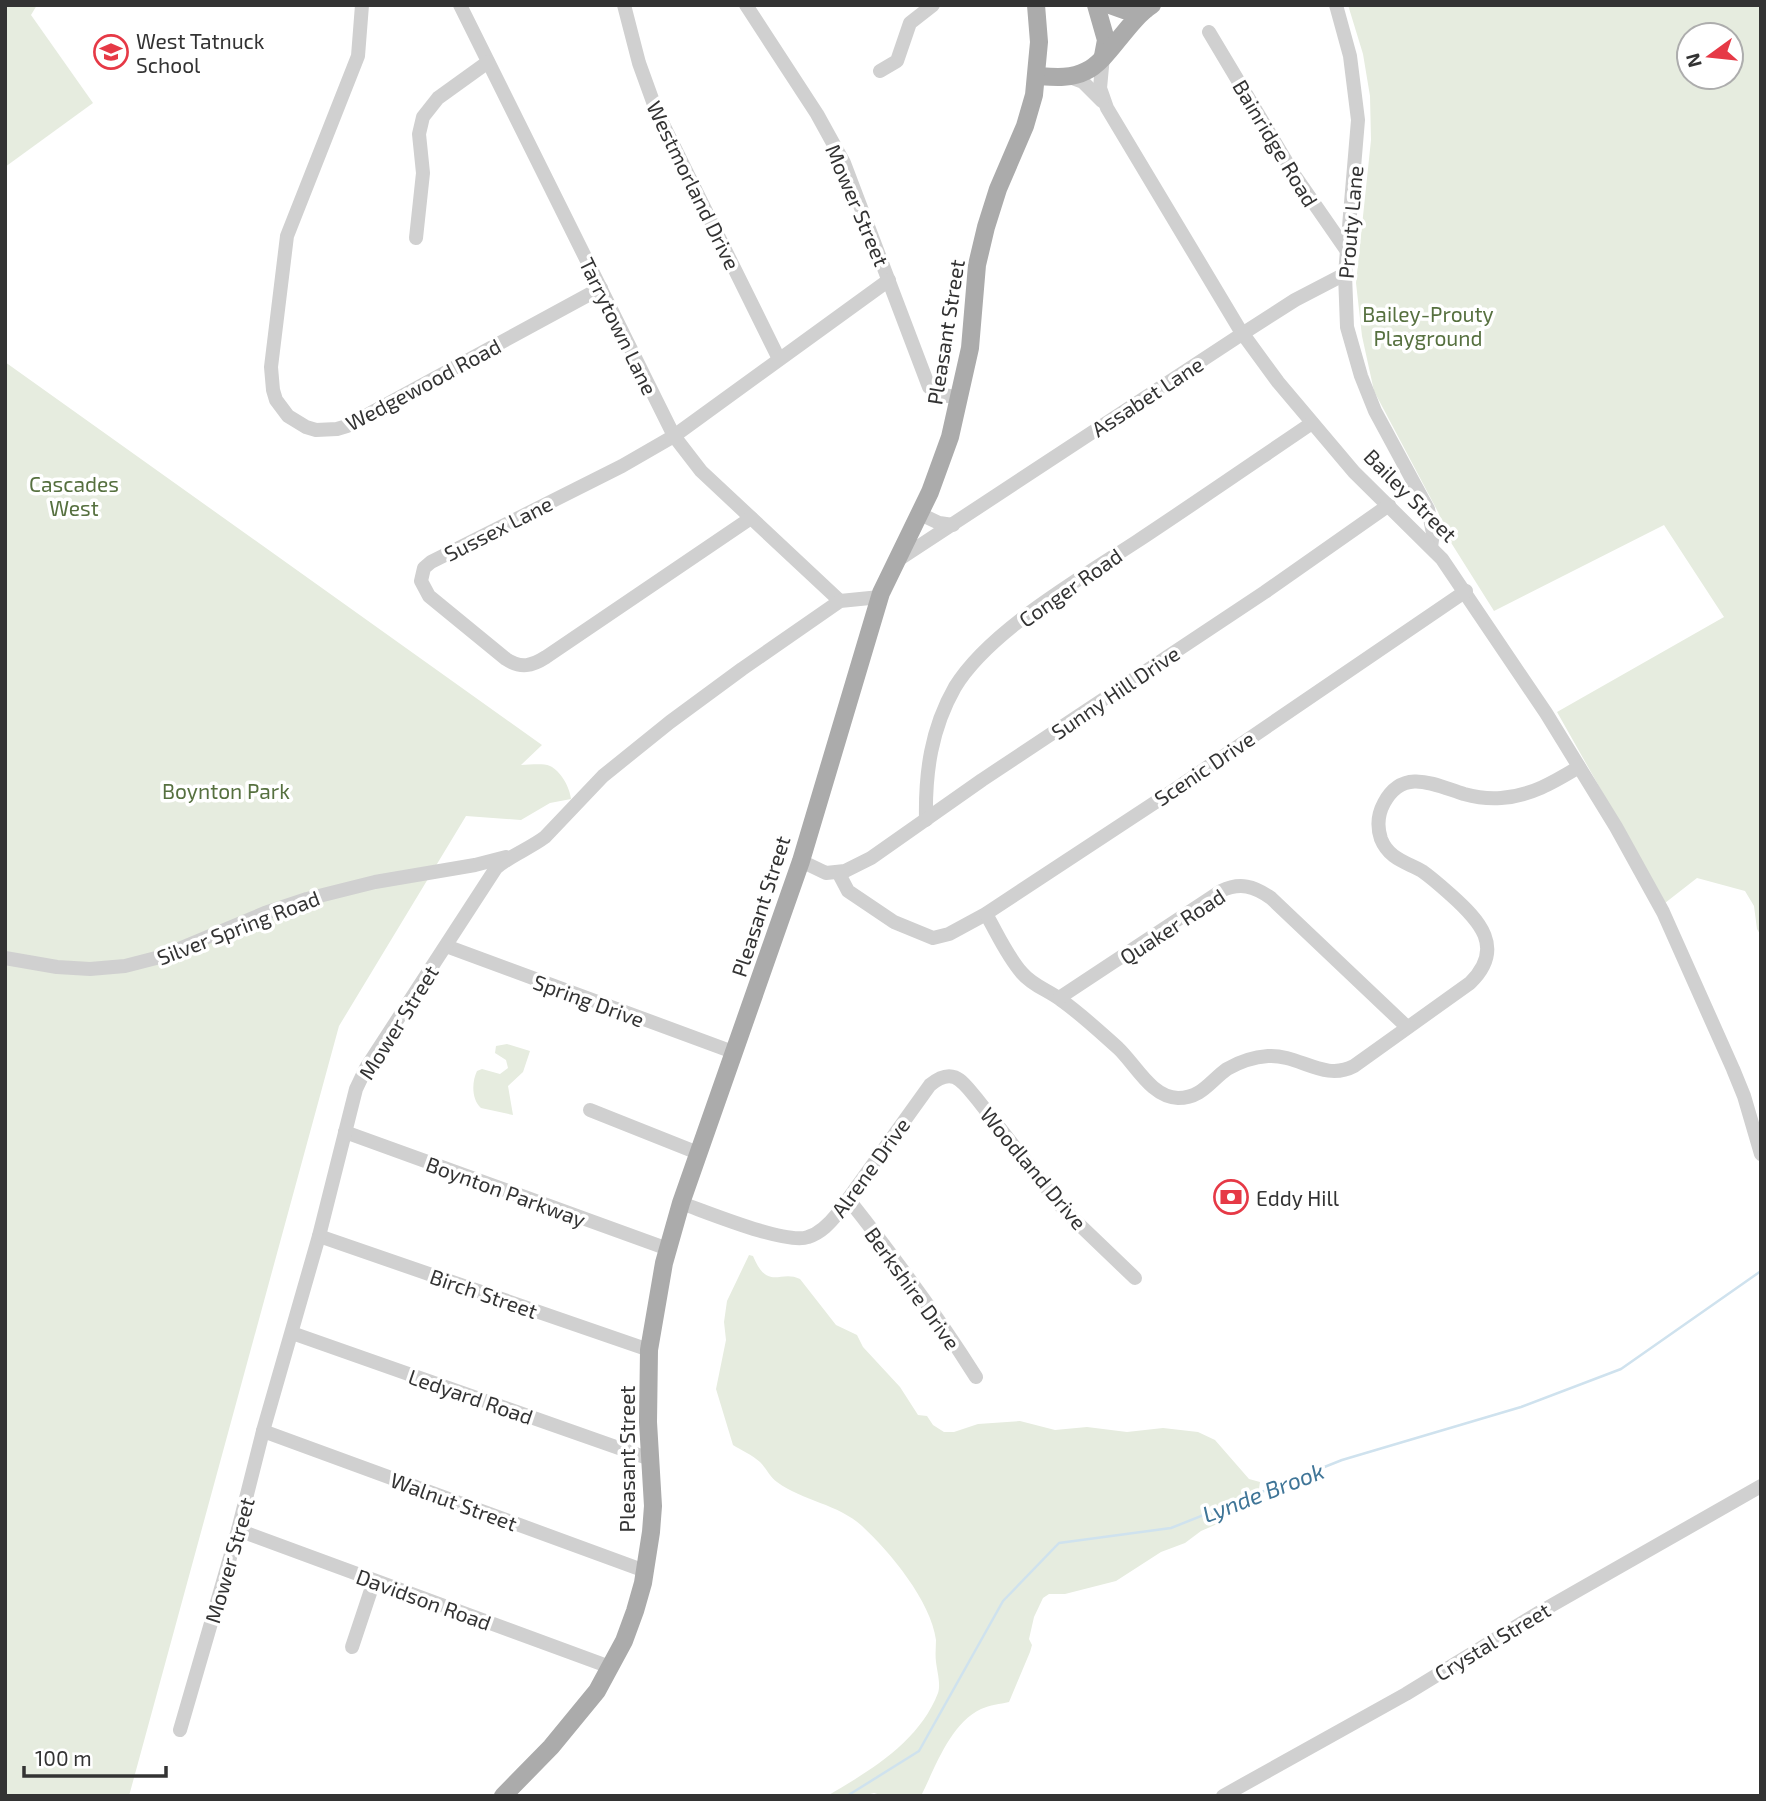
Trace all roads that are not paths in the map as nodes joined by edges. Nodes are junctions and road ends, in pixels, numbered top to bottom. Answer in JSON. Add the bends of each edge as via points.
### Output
{"nodes":[{"id":1,"x":362,"y":5,"type":"edge"},
{"id":2,"x":460,"y":5,"type":"edge"},
{"id":3,"x":624,"y":5,"type":"edge"},
{"id":4,"x":746,"y":5,"type":"edge"},
{"id":5,"x":933,"y":5,"type":"edge"},
{"id":6,"x":1036,"y":5,"type":"edge"},
{"id":7,"x":1096,"y":5,"type":"edge"},
{"id":8,"x":1110,"y":5,"type":"edge"},
{"id":9,"x":1336,"y":5,"type":"edge"},
{"id":10,"x":1149,"y":7,"type":"edge"},
{"id":11,"x":1209,"y":32,"type":"dead end"},
{"id":12,"x":1103,"y":56,"type":"junction"},
{"id":13,"x":488,"y":62,"type":"junction"},
{"id":14,"x":880,"y":71,"type":"dead end"},
{"id":15,"x":1037,"y":76,"type":"junction"},
{"id":16,"x":1068,"y":76,"type":"junction"},
{"id":17,"x":1105,"y":103,"type":"junction"},
{"id":18,"x":416,"y":238,"type":"dead end"},
{"id":19,"x":1347,"y":251,"type":"junction"},
{"id":20,"x":1345,"y":274,"type":"junction"},
{"id":21,"x":889,"y":280,"type":"junction"},
{"id":22,"x":601,"y":288,"type":"junction"},
{"id":23,"x":1242,"y":334,"type":"junction"},
{"id":24,"x":779,"y":359,"type":"junction"},
{"id":25,"x":960,"y":398,"type":"junction"},
{"id":26,"x":1312,"y":423,"type":"junction"},
{"id":27,"x":674,"y":436,"type":"junction"},
{"id":28,"x":1390,"y":505,"type":"junction"},
{"id":29,"x":751,"y":518,"type":"junction"},
{"id":30,"x":916,"y":520,"type":"junction"},
{"id":31,"x":948,"y":528,"type":"junction"},
{"id":32,"x":1432,"y":547,"type":"junction"},
{"id":33,"x":895,"y":562,"type":"junction"},
{"id":34,"x":1465,"y":591,"type":"junction"},
{"id":35,"x":880,"y":597,"type":"junction"},
{"id":36,"x":840,"y":601,"type":"junction"},
{"id":37,"x":1579,"y":767,"type":"junction"},
{"id":38,"x":926,"y":820,"type":"junction"},
{"id":39,"x":511,"y":855,"type":"junction"},
{"id":40,"x":801,"y":861,"type":"junction"},
{"id":41,"x":838,"y":872,"type":"junction"},
{"id":42,"x":986,"y":914,"type":"junction"},
{"id":43,"x":446,"y":946,"type":"junction"},
{"id":44,"x":5,"y":958,"type":"edge"},
{"id":45,"x":1059,"y":998,"type":"junction"},
{"id":46,"x":1407,"y":1027,"type":"junction"},
{"id":47,"x":733,"y":1052,"type":"junction"},
{"id":48,"x":930,"y":1085,"type":"joint"},
{"id":49,"x":590,"y":1110,"type":"dead end"},
{"id":50,"x":345,"y":1132,"type":"junction"},
{"id":51,"x":698,"y":1153,"type":"junction"},
{"id":52,"x":1761,"y":1154,"type":"edge"},
{"id":53,"x":849,"y":1200,"type":"junction"},
{"id":54,"x":681,"y":1203,"type":"junction"},
{"id":55,"x":319,"y":1236,"type":"junction"},
{"id":56,"x":668,"y":1250,"type":"junction"},
{"id":57,"x":1135,"y":1278,"type":"dead end"},
{"id":58,"x":292,"y":1333,"type":"junction"},
{"id":59,"x":649,"y":1350,"type":"junction"},
{"id":60,"x":976,"y":1377,"type":"dead end"},
{"id":61,"x":263,"y":1431,"type":"junction"},
{"id":62,"x":650,"y":1459,"type":"junction"},
{"id":63,"x":1761,"y":1486,"type":"edge"},
{"id":64,"x":238,"y":1530,"type":"junction"},
{"id":65,"x":645,"y":1571,"type":"junction"},
{"id":66,"x":374,"y":1581,"type":"junction"},
{"id":67,"x":352,"y":1647,"type":"dead end"},
{"id":68,"x":610,"y":1667,"type":"junction"},
{"id":69,"x":180,"y":1730,"type":"dead end"},
{"id":70,"x":503,"y":1796,"type":"edge"},
{"id":71,"x":1223,"y":1796,"type":"edge"}],
"edges":[{"from":1,"to":22,"type":"street","name":"Wedgewood Road","via":[[358,56],[287,236],[271,367],[281,409],[297,423],[316,430],[346,426]]},
{"from":2,"to":13,"type":"street","name":"Tarrytown Lane"},
{"from":3,"to":24,"type":"street","name":"Westmorland Drive","via":[[656,110]]},
{"from":4,"to":21,"type":"street","name":"Mower Street","via":[[838,150]]},
{"from":5,"to":14,"type":"street","via":[[911,23],[897,61]]},
{"from":6,"to":15,"type":"main road","name":"Pleasant Street"},
{"from":7,"to":12,"type":"main road","via":[[1106,40]]},
{"from":8,"to":10,"type":"main road","via":[[1124,10]]},
{"from":9,"to":19,"type":"street","name":"Prouty Lane","via":[[1350,57],[1358,120]]},
{"from":10,"to":12,"type":"main road"},
{"from":11,"to":19,"type":"street","name":"Bainridge Road","via":[[1295,176]]},
{"from":12,"to":16,"type":"main road","via":[[1088,70]]},
{"from":12,"to":17,"type":"street","name":"Bailey Street","via":[[1100,83]]},
{"from":13,"to":18,"type":"street","via":[[438,98],[423,117]]},
{"from":13,"to":22,"type":"street","name":"Tarrytown Lane"},
{"from":15,"to":16,"type":"main road"},
{"from":15,"to":25,"type":"main road","name":"Pleasant Street","via":[[1029,115],[986,227]]},
{"from":16,"to":17,"type":"street","name":"Bailey Street","via":[[1083,82]]},
{"from":17,"to":23,"type":"street","name":"Bailey Street"},
{"from":19,"to":20,"type":"street","name":"Prouty Lane"},
{"from":20,"to":23,"type":"street","name":"Assabet Lane"},
{"from":20,"to":32,"type":"street","name":"Prouty Lane","via":[[1347,327],[1355,358],[1375,411],[1428,509]]},
{"from":21,"to":24,"type":"street","name":"Sussex Lane"},
{"from":21,"to":25,"type":"street","name":"Mower Street","via":[[930,389]]},
{"from":22,"to":27,"type":"street","name":"Tarrytown Lane"},
{"from":23,"to":26,"type":"street","name":"Bailey Street"},
{"from":23,"to":31,"type":"street","name":"Assabet Lane"},
{"from":24,"to":27,"type":"street","name":"Sussex Lane"},
{"from":25,"to":30,"type":"main road","name":"Pleasant Street","via":[[950,437]]},
{"from":26,"to":28,"type":"street","name":"Bailey Street"},
{"from":26,"to":38,"type":"street","name":"Conger Road","via":[[1040,606],[991,644],[955,687],[932,740]]},
{"from":27,"to":29,"type":"street","name":"Tarrytown Lane","via":[[701,471]]},
{"from":27,"to":29,"type":"street","name":"Sussex Lane","via":[[431,562],[422,575],[425,591],[511,662],[532,665]]},
{"from":28,"to":32,"type":"street","name":"Bailey Street"},
{"from":28,"to":38,"type":"street","name":"Sunny Hill Drive"},
{"from":29,"to":36,"type":"street","name":"Tarrytown Lane"},
{"from":30,"to":31,"type":"street"},
{"from":30,"to":33,"type":"main road","name":"Pleasant Street"},
{"from":31,"to":33,"type":"street","name":"Assabet Lane"},
{"from":32,"to":34,"type":"street","name":"Bailey Street"},
{"from":33,"to":35,"type":"main road","name":"Pleasant Street"},
{"from":34,"to":37,"type":"street","name":"Bailey Street"},
{"from":34,"to":42,"type":"street","name":"Scenic Drive"},
{"from":35,"to":36,"type":"street","name":"Mower Street"},
{"from":35,"to":40,"type":"main road","name":"Pleasant Street"},
{"from":36,"to":39,"type":"street","name":"Mower Street","via":[[670,722],[603,776],[545,837]]},
{"from":37,"to":46,"type":"street","via":[[1542,788],[1512,797],[1471,796],[1418,781],[1398,787],[1384,803],[1378,823],[1387,850],[1430,877],[1473,915],[1486,939],[1485,960],[1475,978]]},
{"from":37,"to":52,"type":"street","name":"Bailey Street","via":[[1671,929],[1734,1069]]},
{"from":38,"to":41,"type":"street","name":"Sunny Hill Drive","via":[[871,858]]},
{"from":39,"to":43,"type":"street","name":"Mower Street","via":[[480,889]]},
{"from":39,"to":44,"type":"street","name":"Silver Spring Road","via":[[307,899],[125,967],[57,967]]},
{"from":40,"to":41,"type":"street","via":[[825,873]]},
{"from":40,"to":47,"type":"main road","name":"Pleasant Street"},
{"from":41,"to":42,"type":"street","name":"Scenic Drive","via":[[848,891],[894,922],[925,936],[949,934]]},
{"from":42,"to":45,"type":"street","via":[[1024,975]]},
{"from":43,"to":47,"type":"street","name":"Spring Drive"},
{"from":43,"to":50,"type":"street","name":"Mower Street","via":[[366,1068]]},
{"from":45,"to":46,"type":"street","via":[[1124,1054],[1154,1088],[1177,1098],[1199,1094],[1230,1068],[1256,1058],[1286,1057],[1325,1072],[1343,1071]]},
{"from":45,"to":46,"type":"street","name":"Quaker Road","via":[[1221,891],[1251,886],[1271,898]]},
{"from":47,"to":51,"type":"main road","name":"Pleasant Street"},
{"from":48,"to":53,"type":"street","name":"Alrene Drive"},
{"from":48,"to":57,"type":"street","name":"Woodland Drive","via":[[944,1076],[962,1082],[1063,1209]]},
{"from":49,"to":51,"type":"street"},
{"from":50,"to":55,"type":"street","name":"Mower Street"},
{"from":50,"to":56,"type":"street","name":"Boynton Parkway"},
{"from":51,"to":54,"type":"main road","name":"Pleasant Street"},
{"from":53,"to":54,"type":"street","name":"Alrene Drive","via":[[823,1230],[799,1239]]},
{"from":53,"to":60,"type":"street","name":"Berkshire Drive"},
{"from":54,"to":56,"type":"main road","name":"Pleasant Street"},
{"from":55,"to":58,"type":"street","name":"Mower Street"},
{"from":55,"to":59,"type":"street","name":"Birch Street"},
{"from":56,"to":59,"type":"main road","name":"Pleasant Street"},
{"from":58,"to":61,"type":"street","name":"Mower Street"},
{"from":58,"to":62,"type":"street","name":"Ledyard Road"},
{"from":59,"to":62,"type":"main road","name":"Pleasant Street"},
{"from":61,"to":64,"type":"street","name":"Mower Street"},
{"from":61,"to":65,"type":"street","name":"Walnut Street"},
{"from":62,"to":65,"type":"main road","name":"Pleasant Street","via":[[653,1506]]},
{"from":63,"to":71,"type":"street","name":"Crystal Street"},
{"from":64,"to":66,"type":"street","name":"Davidson Road"},
{"from":64,"to":69,"type":"street","name":"Mower Street"},
{"from":65,"to":68,"type":"main road","name":"Pleasant Street","via":[[635,1611]]},
{"from":66,"to":67,"type":"street"},
{"from":66,"to":68,"type":"street","name":"Davidson Road"},
{"from":68,"to":70,"type":"main road","name":"Pleasant Street","via":[[579,1715]]}]}
